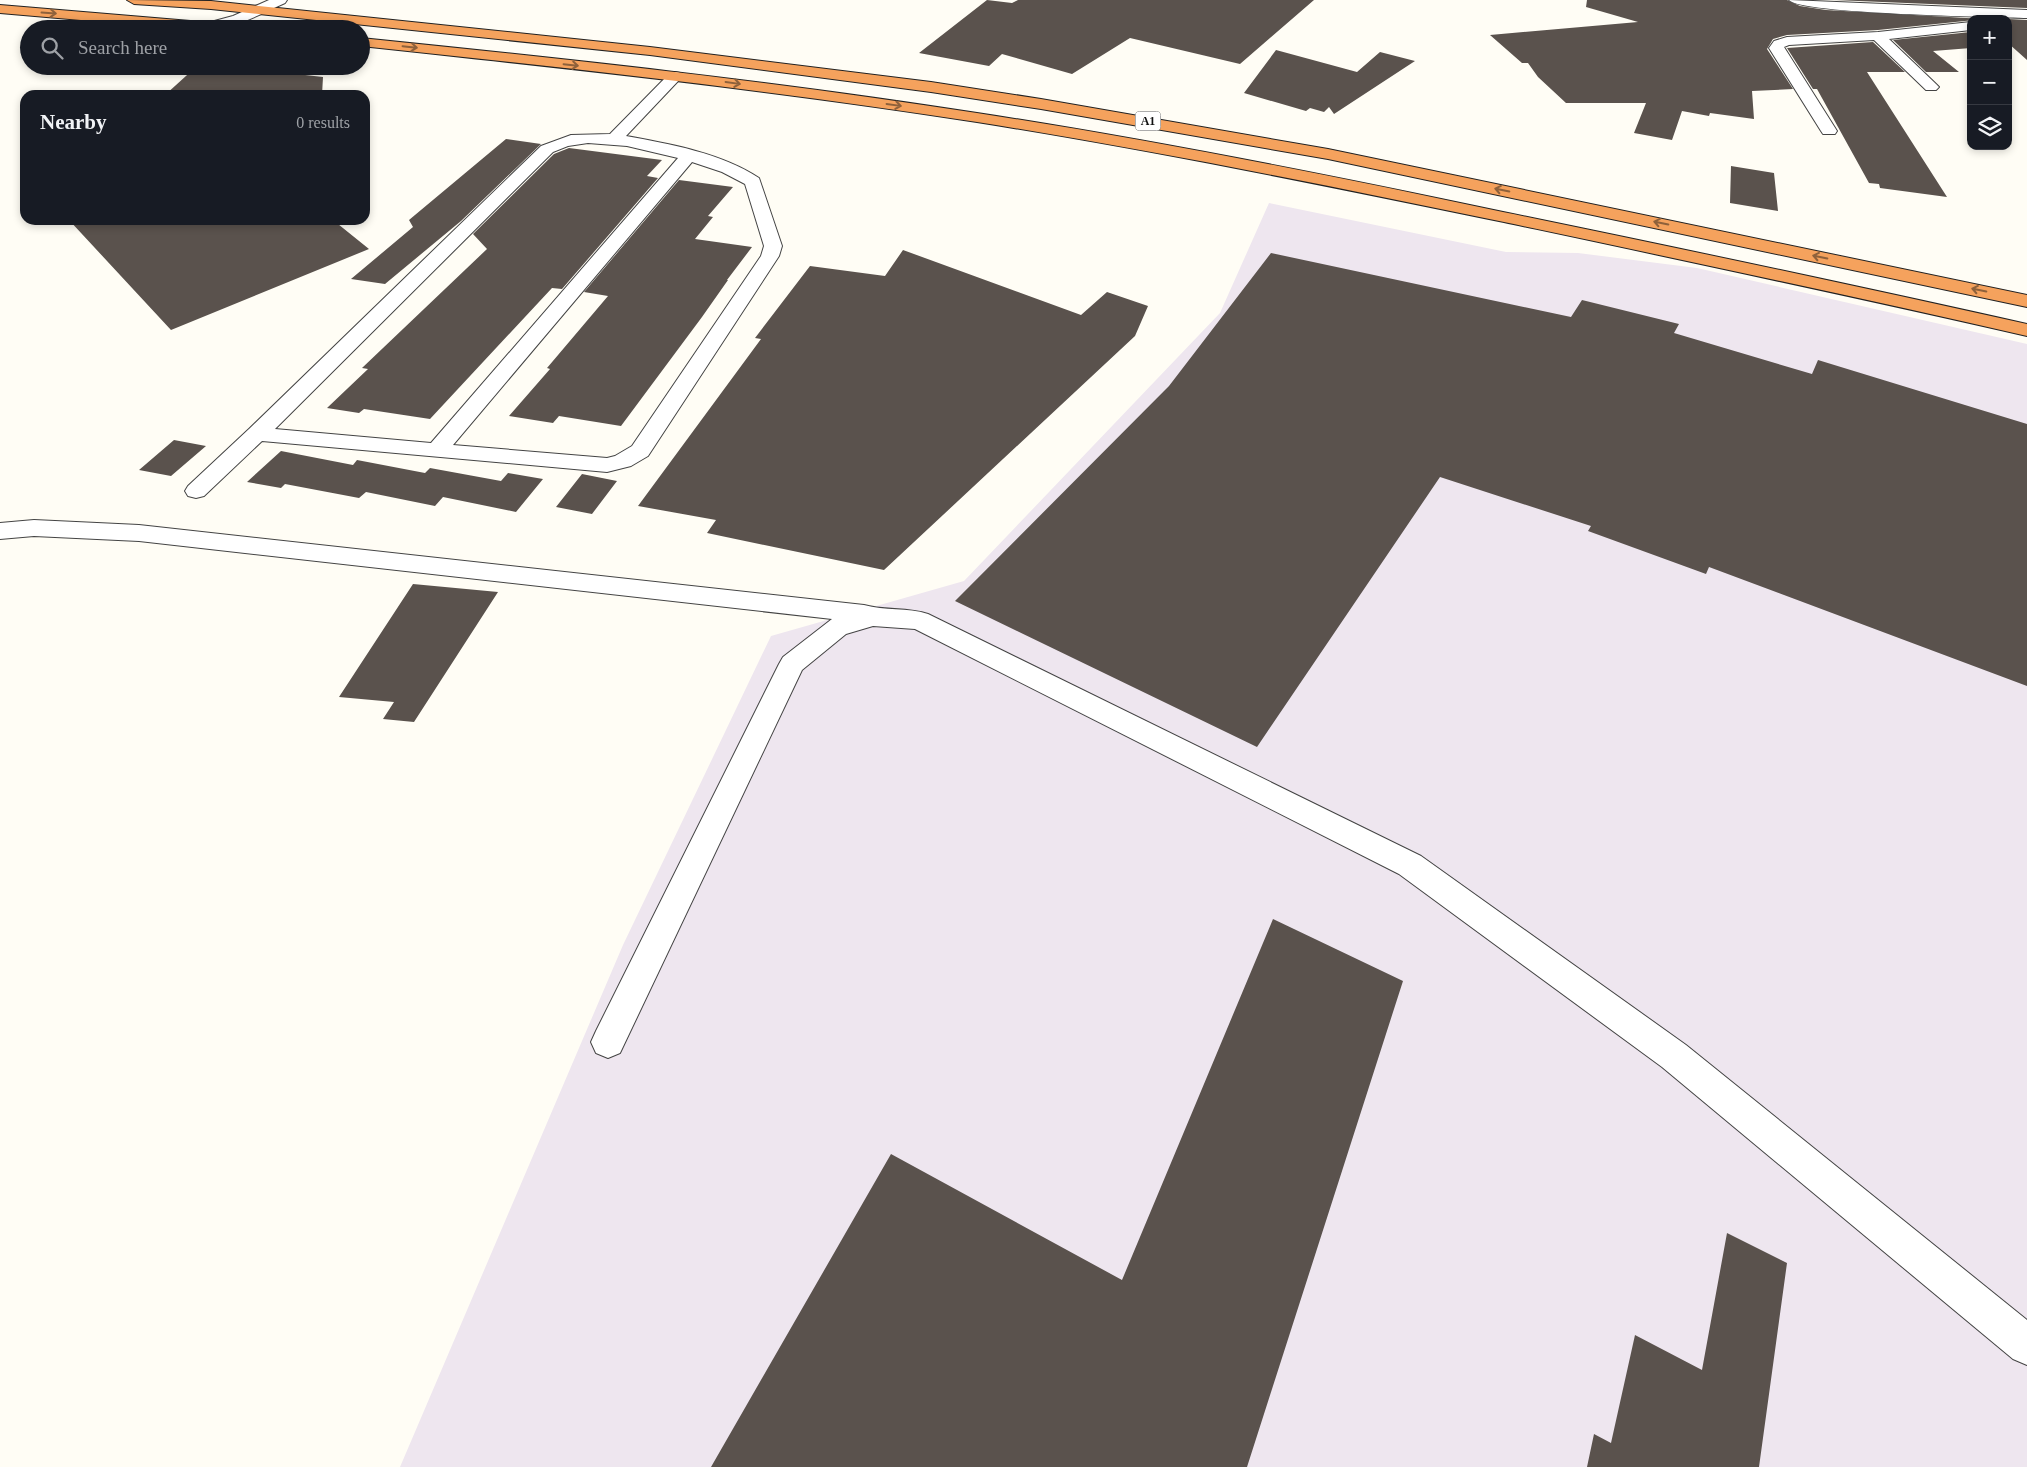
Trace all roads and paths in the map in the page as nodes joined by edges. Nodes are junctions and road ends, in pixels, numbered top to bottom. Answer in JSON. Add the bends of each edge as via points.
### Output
{"nodes":[{"id":1,"x":134,"y":0,"type":"edge"},
{"id":2,"x":280,"y":0,"type":"edge"},
{"id":3,"x":1796,"y":0,"type":"edge"},
{"id":4,"x":258,"y":5,"type":"edge"},
{"id":5,"x":238,"y":8,"type":"junction"},
{"id":6,"x":0,"y":9,"type":"edge"},
{"id":7,"x":2027,"y":15,"type":"edge"},
{"id":8,"x":2012,"y":19,"type":"edge"},
{"id":9,"x":137,"y":20,"type":"edge"},
{"id":10,"x":216,"y":20,"type":"edge"},
{"id":11,"x":225,"y":20,"type":"edge"},
{"id":12,"x":1967,"y":26,"type":"edge"},
{"id":13,"x":1878,"y":36,"type":"junction"},
{"id":14,"x":370,"y":43,"type":"edge"},
{"id":15,"x":675,"y":76,"type":"junction"},
{"id":16,"x":1931,"y":88,"type":"dead end"},
{"id":17,"x":1829,"y":131,"type":"dead end"},
{"id":18,"x":614,"y":139,"type":"junction"},
{"id":19,"x":688,"y":156,"type":"junction"},
{"id":20,"x":2027,"y":301,"type":"edge"},
{"id":21,"x":2027,"y":330,"type":"edge"},
{"id":22,"x":257,"y":434,"type":"junction"},
{"id":23,"x":436,"y":450,"type":"junction"},
{"id":24,"x":196,"y":491,"type":"dead end"},
{"id":25,"x":0,"y":531,"type":"edge"},
{"id":26,"x":918,"y":620,"type":"junction"},
{"id":27,"x":608,"y":1042,"type":"dead end"},
{"id":28,"x":2027,"y":1345,"type":"edge"}],
"edges":[{"from":1,"to":5,"type":"highway"},
{"from":2,"to":4,"type":"street"},
{"from":3,"to":7,"type":"street","via":[[1839,6]]},
{"from":4,"to":5,"type":"street"},
{"from":4,"to":11,"type":"street"},
{"from":20,"to":4,"type":"highway","number":"A1","one_way":true,"via":[[1328,154],[1050,105],[650,51]]},
{"from":5,"to":10,"type":"street"},
{"from":6,"to":9,"type":"highway","one_way":true},
{"from":7,"to":8,"type":"street"},
{"from":12,"to":13,"type":"street"},
{"from":13,"to":16,"type":"street"},
{"from":13,"to":17,"type":"street","via":[[1787,41],[1776,48]]},
{"from":14,"to":15,"type":"highway","number":"A1","one_way":true},
{"from":15,"to":18,"type":"street"},
{"from":15,"to":21,"type":"highway","number":"A1","one_way":true,"via":[[904,106],[1293,173],[1830,284]]},
{"from":18,"to":19,"type":"street"},
{"from":18,"to":22,"type":"street","via":[[571,140],[547,149]]},
{"from":19,"to":23,"type":"street"},
{"from":19,"to":23,"type":"street","via":[[737,171],[753,182],[773,246],[770,256],[640,451],[623,461],[607,465]]},
{"from":22,"to":23,"type":"street"},
{"from":22,"to":24,"type":"street"},
{"from":25,"to":26,"type":"street","via":[[34,528],[139,534]]},
{"from":26,"to":27,"type":"street","via":[[873,617],[837,627],[792,664]]},
{"from":26,"to":28,"type":"street","via":[[1410,865],[1674,1056]]}]}
